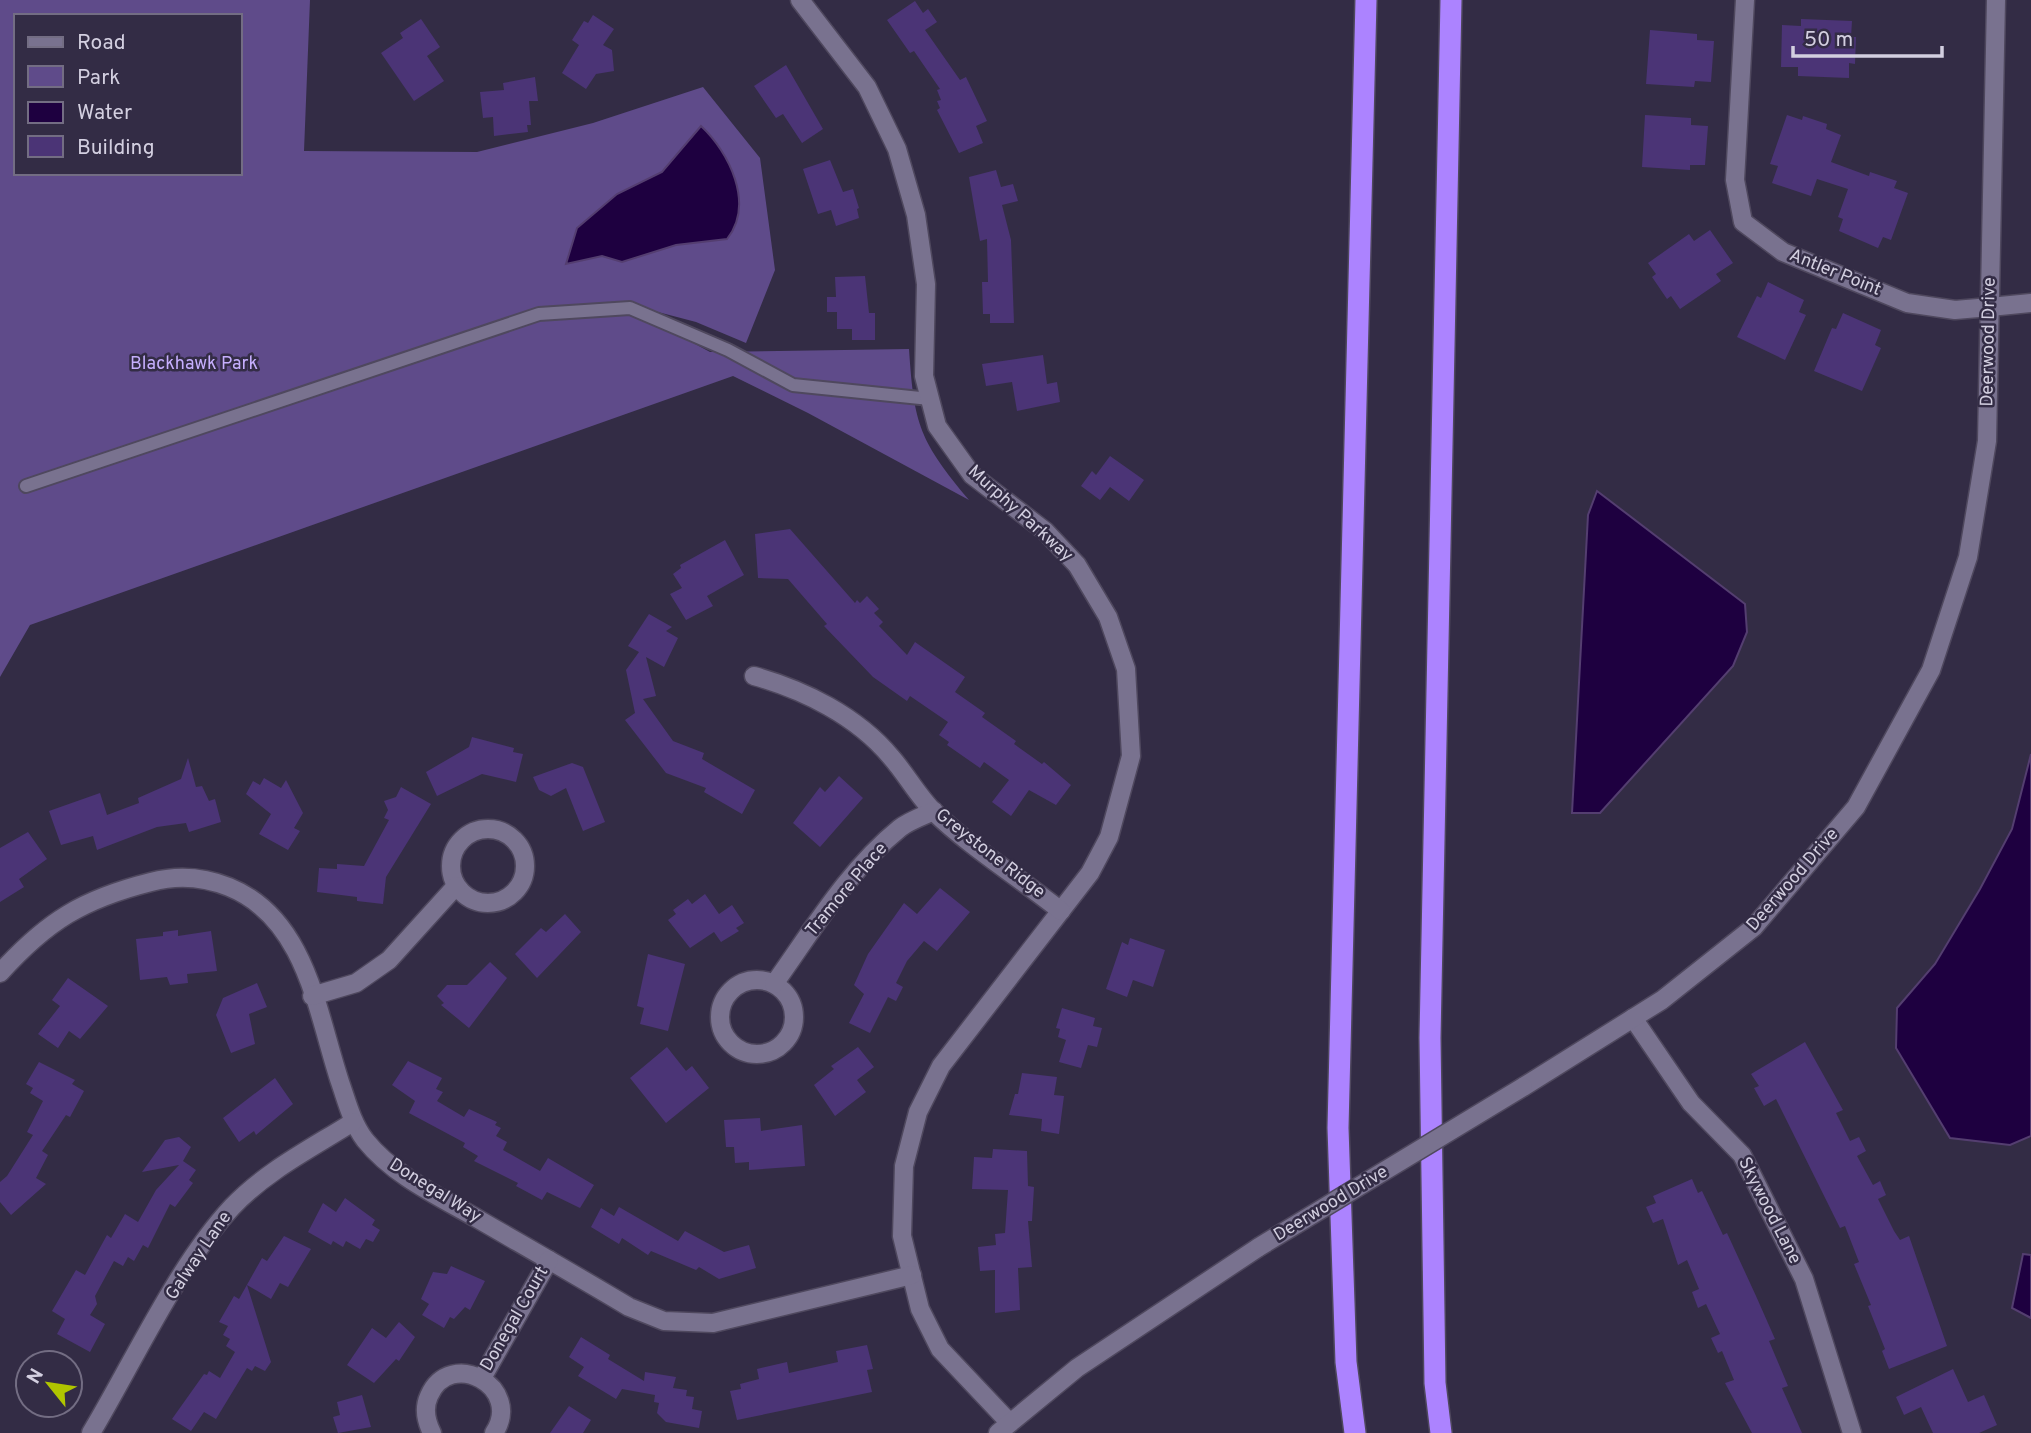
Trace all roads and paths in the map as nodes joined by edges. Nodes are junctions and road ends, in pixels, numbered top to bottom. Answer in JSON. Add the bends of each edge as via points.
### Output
{"nodes":[{"id":1,"x":800,"y":0,"type":"edge"},
{"id":2,"x":1366,"y":0,"type":"edge"},
{"id":3,"x":1451,"y":0,"type":"edge"},
{"id":4,"x":1745,"y":0,"type":"edge"},
{"id":5,"x":1996,"y":0,"type":"edge"},
{"id":6,"x":2031,"y":303,"type":"edge"},
{"id":7,"x":1990,"y":307,"type":"junction"},
{"id":8,"x":930,"y":399,"type":"junction"},
{"id":9,"x":26,"y":486,"type":"dead end"},
{"id":10,"x":754,"y":676,"type":"dead end"},
{"id":11,"x":934,"y":811,"type":"junction"},
{"id":12,"x":456,"y":886,"type":"junction"},
{"id":13,"x":1061,"y":911,"type":"junction"},
{"id":14,"x":0,"y":973,"type":"edge"},
{"id":15,"x":774,"y":984,"type":"junction"},
{"id":16,"x":312,"y":996,"type":"junction"},
{"id":17,"x":1633,"y":1018,"type":"junction"},
{"id":18,"x":353,"y":1122,"type":"junction"},
{"id":19,"x":549,"y":1260,"type":"junction"},
{"id":20,"x":912,"y":1275,"type":"junction"},
{"id":21,"x":482,"y":1378,"type":"junction"},
{"id":22,"x":1003,"y":1427,"type":"edge"},
{"id":23,"x":92,"y":1433,"type":"edge"},
{"id":24,"x":432,"y":1433,"type":"edge"},
{"id":25,"x":494,"y":1433,"type":"edge"},
{"id":26,"x":1355,"y":1433,"type":"edge"},
{"id":27,"x":1441,"y":1433,"type":"edge"},
{"id":28,"x":1852,"y":1433,"type":"edge"}],
"edges":[{"from":1,"to":8,"type":"street","name":"Murphy Parkway","via":[[867,87],[897,149],[916,215],[926,284],[924,376]]},
{"from":2,"to":26,"type":"highway","via":[[1338,1128],[1346,1362]]},
{"from":3,"to":27,"type":"highway","via":[[1430,1038],[1435,1383]]},
{"from":4,"to":7,"type":"street","name":"Antler Point","via":[[1735,180],[1742,222],[1783,252],[1908,303],[1955,310]]},
{"from":5,"to":7,"type":"street","name":"Deerwood Drive"},
{"from":6,"to":7,"type":"street","name":"Antler Point"},
{"from":7,"to":17,"type":"street","name":"Deerwood Drive","via":[[1987,441],[1968,557],[1931,670],[1856,807],[1754,927]]},
{"from":8,"to":9,"type":"lane","via":[[793,385],[728,350],[630,308],[539,314]]},
{"from":8,"to":13,"type":"street","name":"Murphy Parkway","via":[[937,426],[972,475],[1045,531],[1077,565],[1108,617],[1126,669],[1131,757],[1109,836],[1090,873]]},
{"from":10,"to":11,"type":"street","name":"Greystone Ridge","via":[[790,686],[865,731],[890,754]]},
{"from":11,"to":13,"type":"street","name":"Greystone Ridge"},
{"from":11,"to":15,"type":"street","name":"Tramore Place","via":[[901,827],[864,865]]},
{"from":12,"to":12,"type":"street","via":[[450,863],[460,841],[470,834],[493,829],[514,839],[521,849],[525,871],[516,892],[507,899],[473,901]]},
{"from":12,"to":16,"type":"street","via":[[389,960],[356,983]]},
{"from":13,"to":20,"type":"street","name":"Murphy Parkway","via":[[941,1066],[918,1112],[904,1166],[902,1236]]},
{"from":14,"to":16,"type":"street","name":"Donegal Way","via":[[45,927],[92,900],[160,879],[197,878],[234,889],[275,918],[296,948]]},
{"from":15,"to":15,"type":"street","via":[[752,980],[725,997],[720,1008],[721,1029],[735,1048],[758,1055],[789,1037],[793,1025],[790,1001]]},
{"from":16,"to":18,"type":"street","name":"Donegal Way"},
{"from":17,"to":22,"type":"street","name":"Deerwood Drive","bridge":true,"via":[[1259,1247],[1077,1368]]},
{"from":17,"to":28,"type":"street","name":"Skywood Lane","via":[[1690,1102],[1742,1155],[1804,1279]]},
{"from":18,"to":19,"type":"street","name":"Donegal Way","via":[[397,1171]]},
{"from":18,"to":23,"type":"street","name":"Galway Lane","via":[[273,1172],[232,1206],[190,1263]]},
{"from":19,"to":20,"type":"street","name":"Donegal Way","via":[[640,1312],[688,1324],[724,1321]]},
{"from":19,"to":21,"type":"street","name":"Donegal Court"},
{"from":20,"to":22,"type":"street","name":"Murphy Parkway","via":[[920,1309],[940,1349]]},
{"from":21,"to":24,"type":"street","name":"Donegal Court","via":[[449,1376],[431,1390],[425,1412]]},
{"from":21,"to":25,"type":"street","name":"Donegal Court","via":[[501,1404]]}]}
